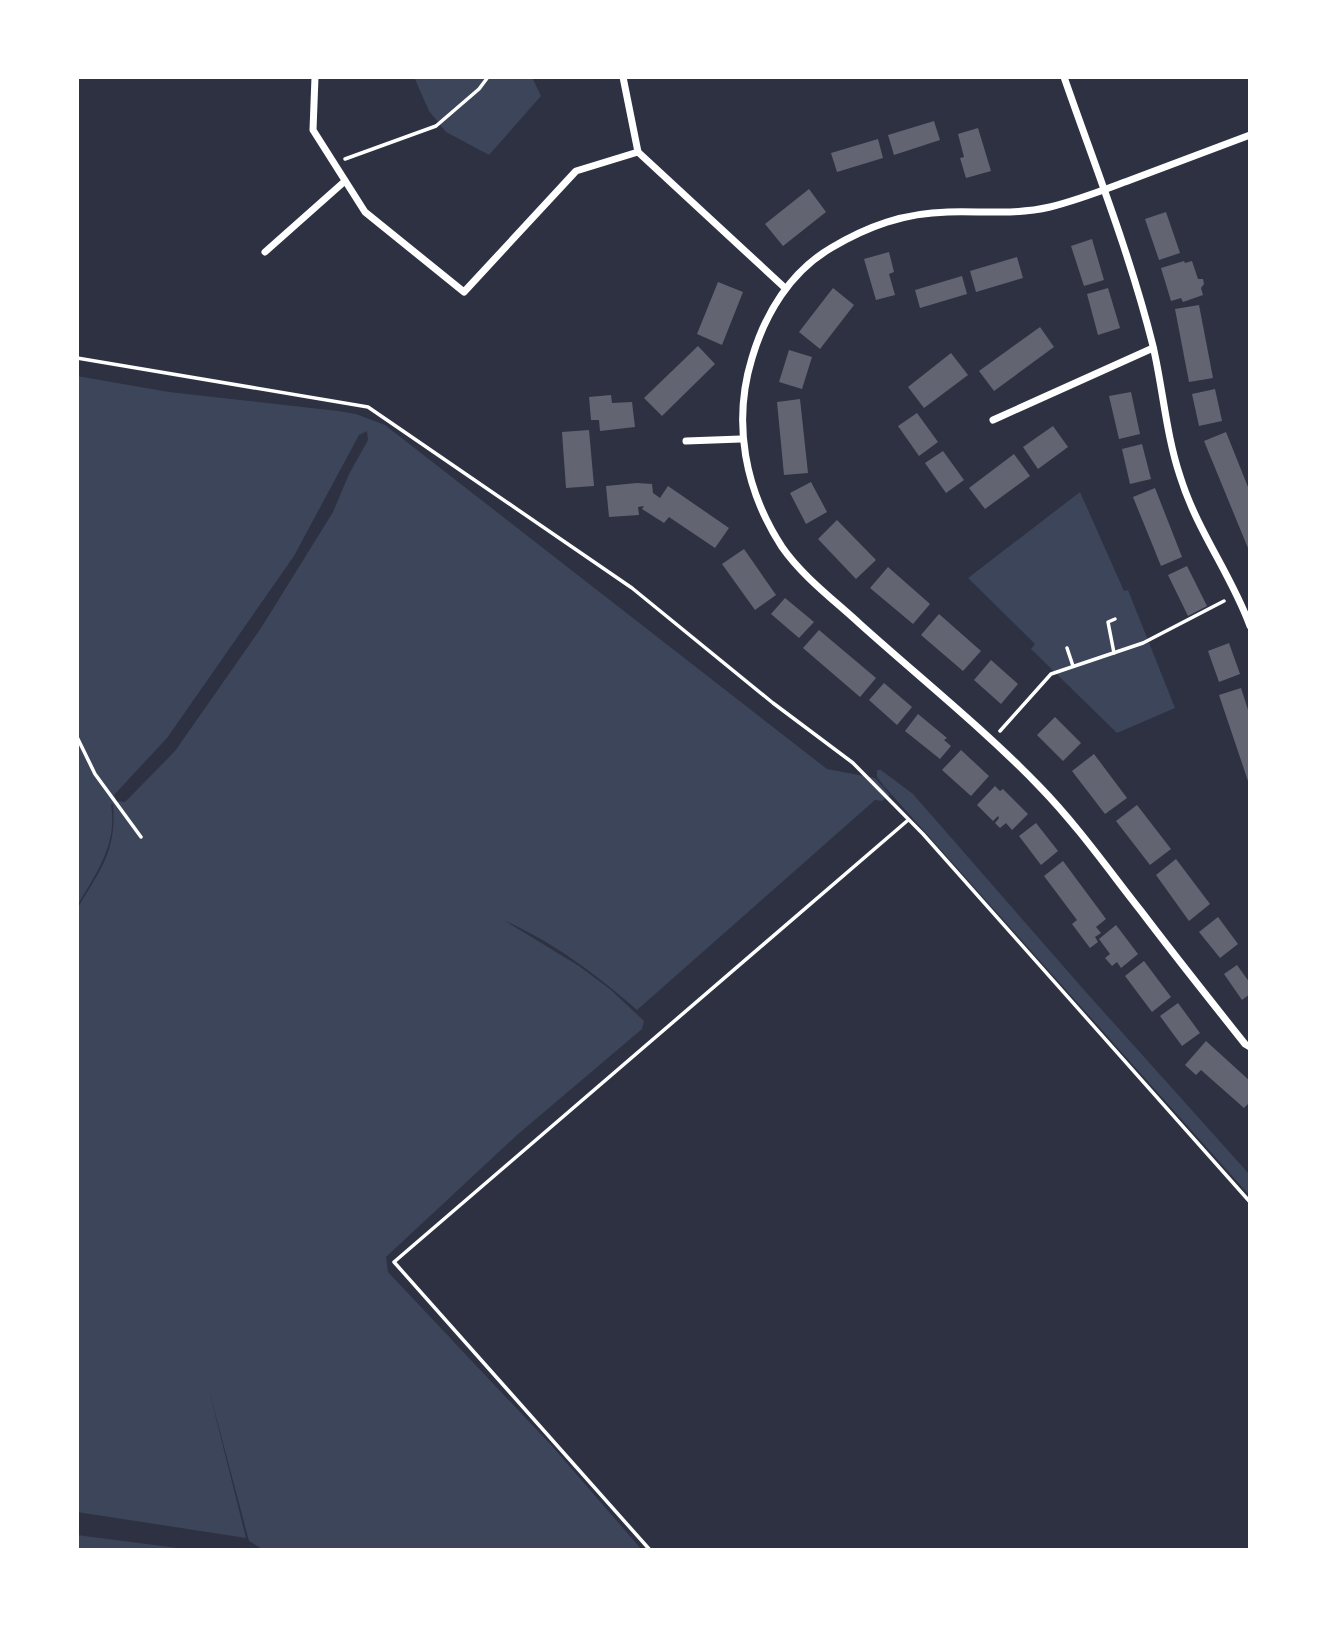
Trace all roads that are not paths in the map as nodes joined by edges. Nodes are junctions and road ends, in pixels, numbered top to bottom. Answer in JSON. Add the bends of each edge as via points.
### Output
{"nodes":[{"id":1,"x":315,"y":77,"type":"edge"},
{"id":2,"x":623,"y":77,"type":"edge"},
{"id":3,"x":1064,"y":77,"type":"edge"},
{"id":4,"x":1250,"y":135,"type":"edge"},
{"id":5,"x":638,"y":152,"type":"junction"},
{"id":6,"x":345,"y":181,"type":"junction"},
{"id":7,"x":1104,"y":190,"type":"junction"},
{"id":8,"x":265,"y":252,"type":"dead end"},
{"id":9,"x":785,"y":288,"type":"junction"},
{"id":10,"x":1153,"y":348,"type":"junction"},
{"id":11,"x":993,"y":421,"type":"dead end"},
{"id":12,"x":741,"y":439,"type":"junction"},
{"id":13,"x":686,"y":441,"type":"dead end"},
{"id":14,"x":1250,"y":626,"type":"edge"},
{"id":15,"x":1250,"y":1047,"type":"edge"}],
"edges":[{"from":1,"to":6,"type":"street","via":[[313,130]]},
{"from":2,"to":5,"type":"street"},
{"from":3,"to":7,"type":"street"},
{"from":4,"to":7,"type":"street"},
{"from":5,"to":6,"type":"street","via":[[576,171],[464,292],[365,212]]},
{"from":5,"to":9,"type":"street"},
{"from":6,"to":8,"type":"street"},
{"from":7,"to":9,"type":"street","via":[[1023,212],[899,217],[873,225],[826,251]]},
{"from":7,"to":10,"type":"street"},
{"from":9,"to":12,"type":"street","via":[[752,356]]},
{"from":10,"to":11,"type":"street"},
{"from":10,"to":14,"type":"street","via":[[1180,477],[1203,535]]},
{"from":12,"to":13,"type":"street"},
{"from":12,"to":15,"type":"street","via":[[762,512],[785,551],[1037,784]]}]}
